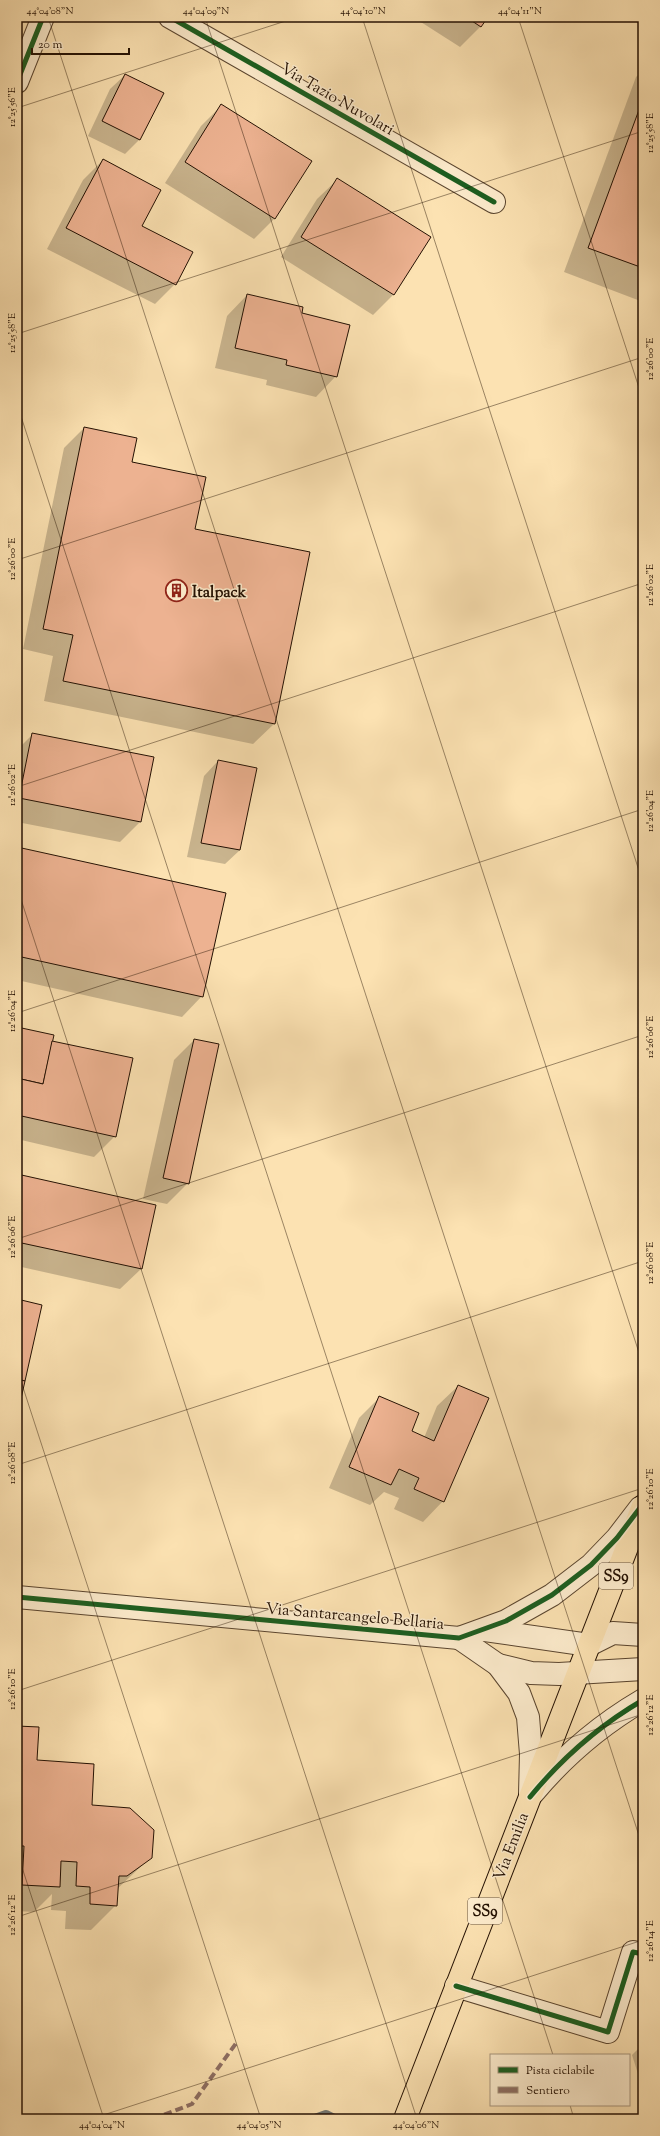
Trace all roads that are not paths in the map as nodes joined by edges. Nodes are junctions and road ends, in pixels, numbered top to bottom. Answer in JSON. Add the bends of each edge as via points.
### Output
{"nodes":[{"id":1,"x":43,"y":17,"type":"edge"},
{"id":2,"x":170,"y":17,"type":"edge"},
{"id":3,"x":17,"y":82,"type":"edge"},
{"id":4,"x":494,"y":202,"type":"dead end"},
{"id":5,"x":643,"y":1505,"type":"edge"},
{"id":6,"x":17,"y":1597,"type":"edge"},
{"id":7,"x":481,"y":1630,"type":"junction"},
{"id":8,"x":643,"y":1635,"type":"edge"},
{"id":9,"x":459,"y":1638,"type":"junction"},
{"id":10,"x":589,"y":1645,"type":"junction"},
{"id":11,"x":498,"y":1665,"type":"junction"},
{"id":12,"x":643,"y":1669,"type":"edge"},
{"id":13,"x":578,"y":1672,"type":"junction"},
{"id":14,"x":643,"y":1700,"type":"edge"},
{"id":15,"x":530,"y":1797,"type":"junction"},
{"id":16,"x":643,"y":1954,"type":"edge"},
{"id":17,"x":456,"y":1986,"type":"junction"},
{"id":18,"x":404,"y":2119,"type":"edge"}],
"edges":[{"from":1,"to":3,"type":"street"},
{"from":2,"to":4,"type":"street","name":"Via Tazio Nuvolari"},
{"from":5,"to":7,"type":"street","name":"Via Santarcangelo Bellaria","via":[[591,1565],[552,1595],[506,1622]]},
{"from":5,"to":10,"type":"main road","name":"Via Emilia","number":"SS9"},
{"from":6,"to":9,"type":"street","name":"Via Santarcangelo Bellaria"},
{"from":7,"to":9,"type":"street","name":"Via Santarcangelo Bellaria"},
{"from":7,"to":10,"type":"street","name":"Via Santarcangelo Bellaria"},
{"from":8,"to":10,"type":"street","via":[[613,1634]]},
{"from":9,"to":11,"type":"street","name":"Via Santarcangelo Bellaria"},
{"from":10,"to":13,"type":"main road","name":"Via Emilia","number":"SS9"},
{"from":11,"to":13,"type":"street","name":"Via Santarcangelo Bellaria","via":[[532,1673]]},
{"from":11,"to":15,"type":"street","name":"Via Santarcangelo Bellaria","via":[[519,1693],[528,1718],[531,1754]]},
{"from":12,"to":13,"type":"street","name":"Via Santarcangelo Bellaria"},
{"from":13,"to":15,"type":"main road","name":"Via Emilia","number":"SS9"},
{"from":14,"to":15,"type":"street","via":[[595,1732],[551,1771]]},
{"from":15,"to":17,"type":"main road","name":"Via Emilia","number":"SS9"},
{"from":16,"to":17,"type":"street","via":[[633,1952],[608,2032]]},
{"from":17,"to":18,"type":"main road","name":"Via Emilia","number":"SS9"}]}
